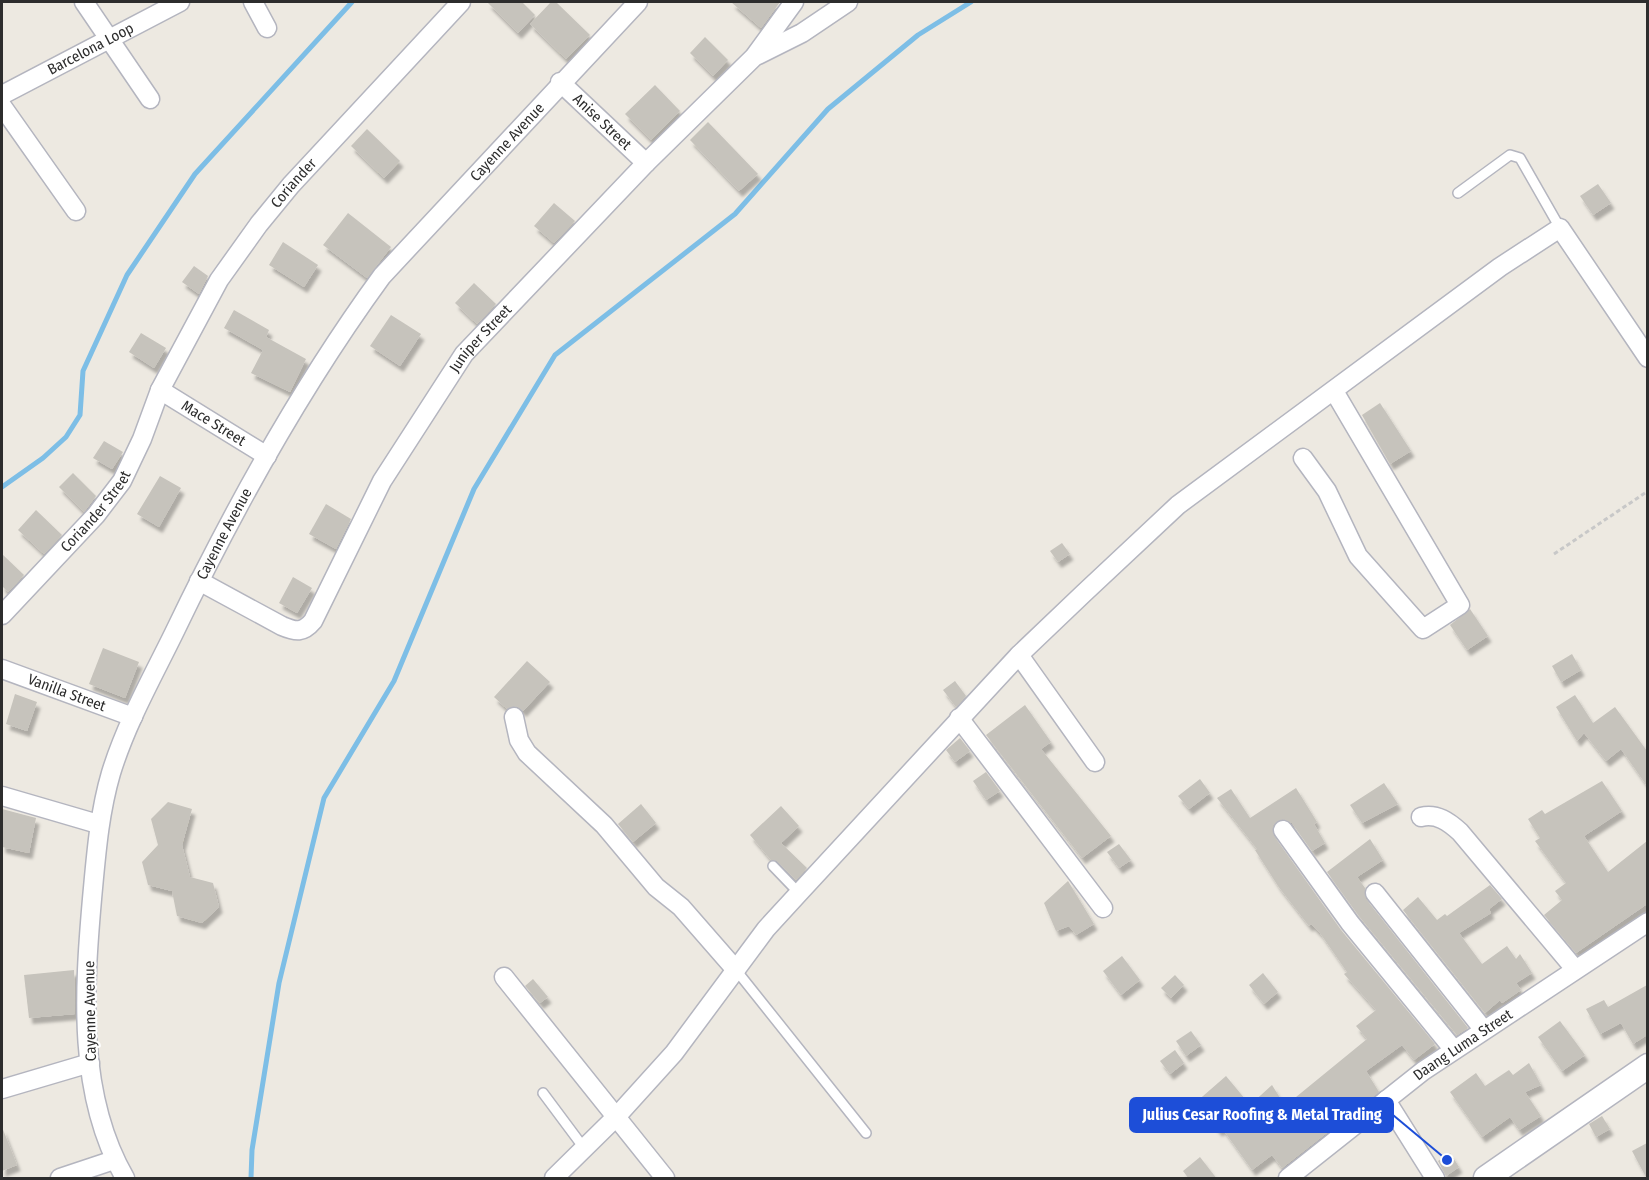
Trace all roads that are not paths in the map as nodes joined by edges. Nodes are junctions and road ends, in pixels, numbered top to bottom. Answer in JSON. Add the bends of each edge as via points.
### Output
{"nodes":[{"id":1,"x":84,"y":2,"type":"edge"},
{"id":2,"x":180,"y":2,"type":"edge"},
{"id":3,"x":253,"y":2,"type":"edge"},
{"id":4,"x":461,"y":2,"type":"edge"},
{"id":5,"x":794,"y":2,"type":"edge"},
{"id":6,"x":848,"y":2,"type":"edge"},
{"id":7,"x":634,"y":3,"type":"edge"},
{"id":8,"x":267,"y":28,"type":"dead end"},
{"id":9,"x":109,"y":38,"type":"junction"},
{"id":10,"x":754,"y":57,"type":"junction"},
{"id":11,"x":560,"y":82,"type":"junction"},
{"id":12,"x":2,"y":95,"type":"edge"},
{"id":13,"x":150,"y":99,"type":"dead end"},
{"id":14,"x":2,"y":106,"type":"edge"},
{"id":15,"x":646,"y":163,"type":"junction"},
{"id":16,"x":1458,"y":193,"type":"dead end"},
{"id":17,"x":75,"y":211,"type":"dead end"},
{"id":18,"x":1560,"y":228,"type":"junction"},
{"id":19,"x":1641,"y":331,"type":"edge"},
{"id":20,"x":1647,"y":358,"type":"edge"},
{"id":21,"x":160,"y":390,"type":"junction"},
{"id":22,"x":1334,"y":391,"type":"junction"},
{"id":23,"x":267,"y":456,"type":"junction"},
{"id":24,"x":1303,"y":458,"type":"dead end"},
{"id":25,"x":199,"y":581,"type":"junction"},
{"id":26,"x":2,"y":615,"type":"edge"},
{"id":27,"x":1019,"y":655,"type":"junction"},
{"id":28,"x":2,"y":669,"type":"edge"},
{"id":29,"x":133,"y":717,"type":"junction"},
{"id":30,"x":514,"y":717,"type":"dead end"},
{"id":31,"x":959,"y":718,"type":"junction"},
{"id":32,"x":1095,"y":762,"type":"dead end"},
{"id":33,"x":2,"y":796,"type":"edge"},
{"id":34,"x":1422,"y":817,"type":"dead end"},
{"id":35,"x":98,"y":824,"type":"junction"},
{"id":36,"x":1283,"y":830,"type":"dead end"},
{"id":37,"x":773,"y":866,"type":"dead end"},
{"id":38,"x":799,"y":893,"type":"junction"},
{"id":39,"x":1376,"y":893,"type":"dead end"},
{"id":40,"x":1102,"y":908,"type":"dead end"},
{"id":41,"x":1647,"y":922,"type":"edge"},
{"id":42,"x":1575,"y":969,"type":"junction"},
{"id":43,"x":736,"y":970,"type":"junction"},
{"id":44,"x":504,"y":977,"type":"dead end"},
{"id":45,"x":1483,"y":1029,"type":"junction"},
{"id":46,"x":1454,"y":1050,"type":"junction"},
{"id":47,"x":90,"y":1063,"type":"junction"},
{"id":48,"x":1647,"y":1066,"type":"edge"},
{"id":49,"x":2,"y":1089,"type":"edge"},
{"id":50,"x":543,"y":1093,"type":"dead end"},
{"id":51,"x":1386,"y":1100,"type":"junction"},
{"id":52,"x":617,"y":1116,"type":"junction"},
{"id":53,"x":866,"y":1133,"type":"dead end"},
{"id":54,"x":584,"y":1148,"type":"junction"},
{"id":55,"x":114,"y":1160,"type":"junction"},
{"id":56,"x":60,"y":1179,"type":"edge"},
{"id":57,"x":125,"y":1179,"type":"edge"},
{"id":58,"x":554,"y":1179,"type":"edge"},
{"id":59,"x":665,"y":1179,"type":"edge"},
{"id":60,"x":1288,"y":1179,"type":"edge"},
{"id":61,"x":1436,"y":1179,"type":"edge"},
{"id":62,"x":1486,"y":1179,"type":"edge"}],
"edges":[{"from":1,"to":9,"type":"street"},
{"from":2,"to":9,"type":"street","name":"Barcelona Loop"},
{"from":3,"to":8,"type":"street"},
{"from":4,"to":21,"type":"street","name":"Coriander","via":[[259,224],[219,280]]},
{"from":5,"to":10,"type":"street","name":"Juniper Street"},
{"from":6,"to":10,"type":"street","via":[[802,33]]},
{"from":7,"to":11,"type":"street","name":"Cayenne Avenue"},
{"from":9,"to":12,"type":"street","name":"Barcelona Loop"},
{"from":9,"to":13,"type":"street"},
{"from":10,"to":15,"type":"street","name":"Juniper Street"},
{"from":11,"to":15,"type":"street","name":"Anise Street"},
{"from":11,"to":23,"type":"street","name":"Cayenne Avenue","via":[[382,276],[346,325]]},
{"from":14,"to":17,"type":"street"},
{"from":15,"to":25,"type":"street","name":"Juniper Street","via":[[465,354],[381,481],[314,621],[306,630],[282,626]]},
{"from":16,"to":18,"type":"lane","via":[[1501,160],[1510,155],[1520,158]]},
{"from":18,"to":19,"type":"street"},
{"from":18,"to":22,"type":"street","via":[[1500,267]]},
{"from":19,"to":20,"type":"street"},
{"from":21,"to":23,"type":"street","name":"Mace Street"},
{"from":21,"to":26,"type":"street","name":"Coriander Street","via":[[122,481],[96,515]]},
{"from":22,"to":24,"type":"street","via":[[1460,605],[1423,629],[1358,556],[1327,491]]},
{"from":22,"to":27,"type":"street","via":[[1178,505]]},
{"from":23,"to":25,"type":"street","name":"Cayenne Avenue"},
{"from":25,"to":29,"type":"street","name":"Cayenne Avenue"},
{"from":27,"to":31,"type":"street"},
{"from":27,"to":32,"type":"street"},
{"from":28,"to":29,"type":"street","name":"Vanilla Street"},
{"from":29,"to":35,"type":"street","name":"Cayenne Avenue","via":[[112,771]]},
{"from":30,"to":43,"type":"street","via":[[519,740],[527,753],[604,825],[656,887],[681,907]]},
{"from":31,"to":38,"type":"street"},
{"from":31,"to":40,"type":"street"},
{"from":33,"to":35,"type":"street"},
{"from":34,"to":42,"type":"street","via":[[1441,819],[1461,832]]},
{"from":35,"to":47,"type":"street","name":"Cayenne Avenue","via":[[87,995]]},
{"from":36,"to":46,"type":"street","via":[[1350,923]]},
{"from":37,"to":38,"type":"lane"},
{"from":38,"to":43,"type":"street"},
{"from":39,"to":45,"type":"street"},
{"from":41,"to":42,"type":"street","name":"Daang Luma Street"},
{"from":42,"to":45,"type":"street","name":"Daang Luma Street"},
{"from":43,"to":52,"type":"street","via":[[674,1053]]},
{"from":43,"to":53,"type":"lane"},
{"from":44,"to":52,"type":"street"},
{"from":45,"to":46,"type":"street","name":"Daang Luma Street"},
{"from":46,"to":51,"type":"street","name":"Daang Luma Street"},
{"from":47,"to":49,"type":"street"},
{"from":47,"to":55,"type":"street","name":"Cayenne Avenue","via":[[96,1106]]},
{"from":48,"to":62,"type":"main road"},
{"from":50,"to":54,"type":"lane"},
{"from":51,"to":60,"type":"street","name":"Daang Luma Street"},
{"from":51,"to":61,"type":"street"},
{"from":52,"to":54,"type":"street"},
{"from":52,"to":59,"type":"street"},
{"from":54,"to":58,"type":"street"},
{"from":55,"to":56,"type":"street"},
{"from":55,"to":57,"type":"street","name":"Cayenne Avenue"}]}
